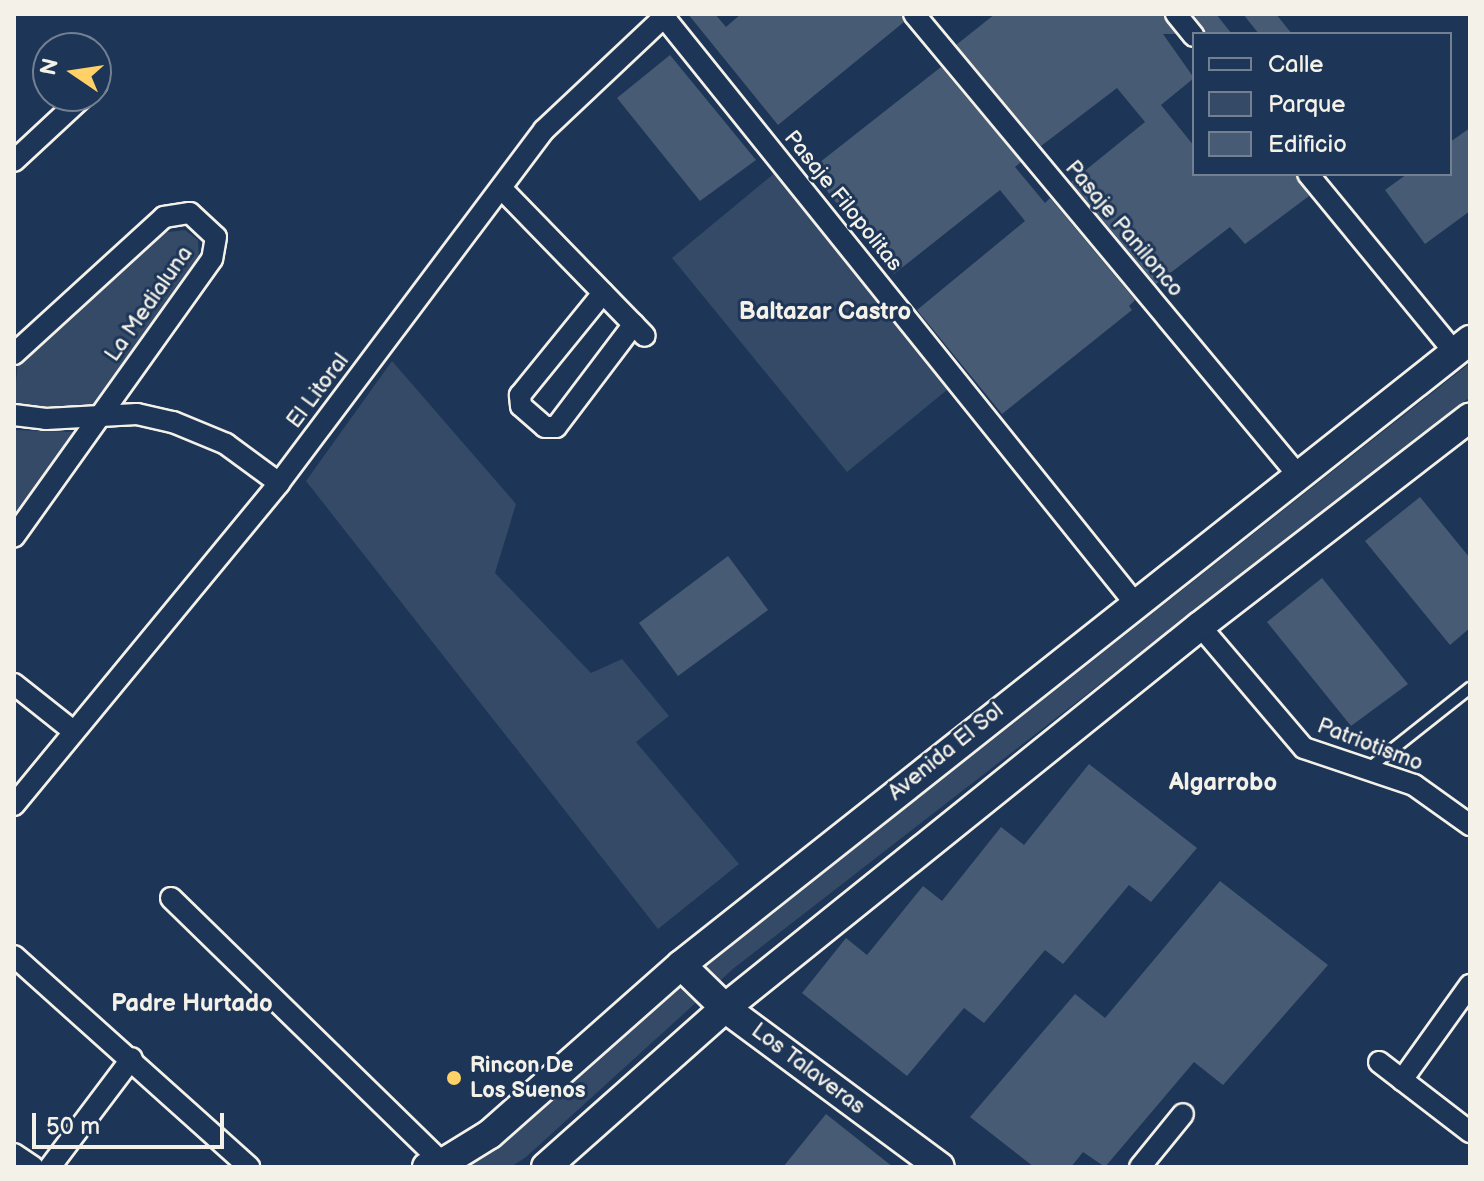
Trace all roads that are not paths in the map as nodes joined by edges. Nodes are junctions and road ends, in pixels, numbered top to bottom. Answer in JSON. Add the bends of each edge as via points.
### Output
{"nodes":[{"id":1,"x":914,"y":14,"type":"edge"},
{"id":2,"x":1176,"y":14,"type":"edge"},
{"id":3,"x":666,"y":15,"type":"edge"},
{"id":4,"x":1192,"y":34,"type":"edge"},
{"id":5,"x":67,"y":112,"type":"edge"},
{"id":6,"x":14,"y":161,"type":"edge"},
{"id":7,"x":1310,"y":176,"type":"edge"},
{"id":8,"x":501,"y":188,"type":"junction"},
{"id":9,"x":603,"y":293,"type":"junction"},
{"id":10,"x":1462,"y":346,"type":"edge"},
{"id":11,"x":14,"y":354,"type":"edge"},
{"id":12,"x":14,"y":415,"type":"edge"},
{"id":13,"x":99,"y":416,"type":"junction"},
{"id":14,"x":1470,"y":417,"type":"edge"},
{"id":15,"x":1298,"y":475,"type":"junction"},
{"id":16,"x":279,"y":483,"type":"junction"},
{"id":17,"x":14,"y":537,"type":"edge"},
{"id":18,"x":1134,"y":602,"type":"junction"},
{"id":19,"x":1200,"y":626,"type":"junction"},
{"id":20,"x":14,"y":684,"type":"edge"},
{"id":21,"x":1470,"y":688,"type":"edge"},
{"id":22,"x":73,"y":731,"type":"junction"},
{"id":23,"x":1367,"y":770,"type":"junction"},
{"id":24,"x":14,"y":805,"type":"edge"},
{"id":25,"x":1470,"y":825,"type":"edge"},
{"id":26,"x":171,"y":898,"type":"dead end"},
{"id":27,"x":14,"y":956,"type":"edge"},
{"id":28,"x":681,"y":965,"type":"junction"},
{"id":29,"x":1470,"y":985,"type":"edge"},
{"id":30,"x":725,"y":1008,"type":"junction"},
{"id":31,"x":132,"y":1058,"type":"junction"},
{"id":32,"x":1379,"y":1062,"type":"dead end"},
{"id":33,"x":1402,"y":1080,"type":"junction"},
{"id":34,"x":1183,"y":1114,"type":"dead end"},
{"id":35,"x":1470,"y":1132,"type":"edge"},
{"id":36,"x":14,"y":1154,"type":"edge"},
{"id":37,"x":435,"y":1165,"type":"edge"},
{"id":38,"x":33,"y":1167,"type":"edge"},
{"id":39,"x":50,"y":1167,"type":"edge"},
{"id":40,"x":249,"y":1167,"type":"edge"},
{"id":41,"x":546,"y":1167,"type":"edge"},
{"id":42,"x":940,"y":1167,"type":"edge"},
{"id":43,"x":1140,"y":1167,"type":"edge"}],
"edges":[{"from":1,"to":15,"type":"street","name":"Pasaje Panilonco"},
{"from":2,"to":4,"type":"street"},
{"from":3,"to":8,"type":"street","name":"El Litoral","via":[[544,130]]},
{"from":3,"to":18,"type":"street","name":"Pasaje Filopolitas"},
{"from":5,"to":6,"type":"street"},
{"from":7,"to":10,"type":"street"},
{"from":8,"to":9,"type":"street"},
{"from":8,"to":16,"type":"street","name":"El Litoral"},
{"from":9,"to":9,"type":"street","via":[[639,330],[556,427],[545,427],[521,406],[520,395]]},
{"from":10,"to":15,"type":"main road","name":"Avenida El Sol"},
{"from":11,"to":13,"type":"street","name":"La Medialuna","via":[[164,217],[190,213],[216,237],[212,259]]},
{"from":12,"to":13,"type":"street"},
{"from":13,"to":16,"type":"street","via":[[137,414],[173,422],[226,444]]},
{"from":13,"to":17,"type":"street"},
{"from":14,"to":19,"type":"main road"},
{"from":15,"to":18,"type":"main road","name":"Avenida El Sol"},
{"from":16,"to":22,"type":"street","name":"El Litoral"},
{"from":18,"to":28,"type":"main road","name":"Avenida El Sol"},
{"from":19,"to":23,"type":"street","name":"Patriotismo","via":[[1304,748]]},
{"from":19,"to":30,"type":"main road"},
{"from":20,"to":22,"type":"street"},
{"from":21,"to":23,"type":"lane"},
{"from":22,"to":24,"type":"street","name":"El Litoral"},
{"from":23,"to":25,"type":"street","name":"Patriotismo","via":[[1414,785]]},
{"from":26,"to":37,"type":"street"},
{"from":27,"to":31,"type":"street"},
{"from":28,"to":30,"type":"main road","name":"Los Talaveras"},
{"from":28,"to":37,"type":"main road","name":"Avenida El Sol","via":[[490,1134]]},
{"from":29,"to":33,"type":"street"},
{"from":30,"to":41,"type":"main road"},
{"from":30,"to":42,"type":"main road","name":"Los Talaveras"},
{"from":31,"to":39,"type":"street"},
{"from":31,"to":40,"type":"street"},
{"from":32,"to":33,"type":"street"},
{"from":33,"to":35,"type":"street"},
{"from":34,"to":43,"type":"street"},
{"from":36,"to":38,"type":"street"}]}
